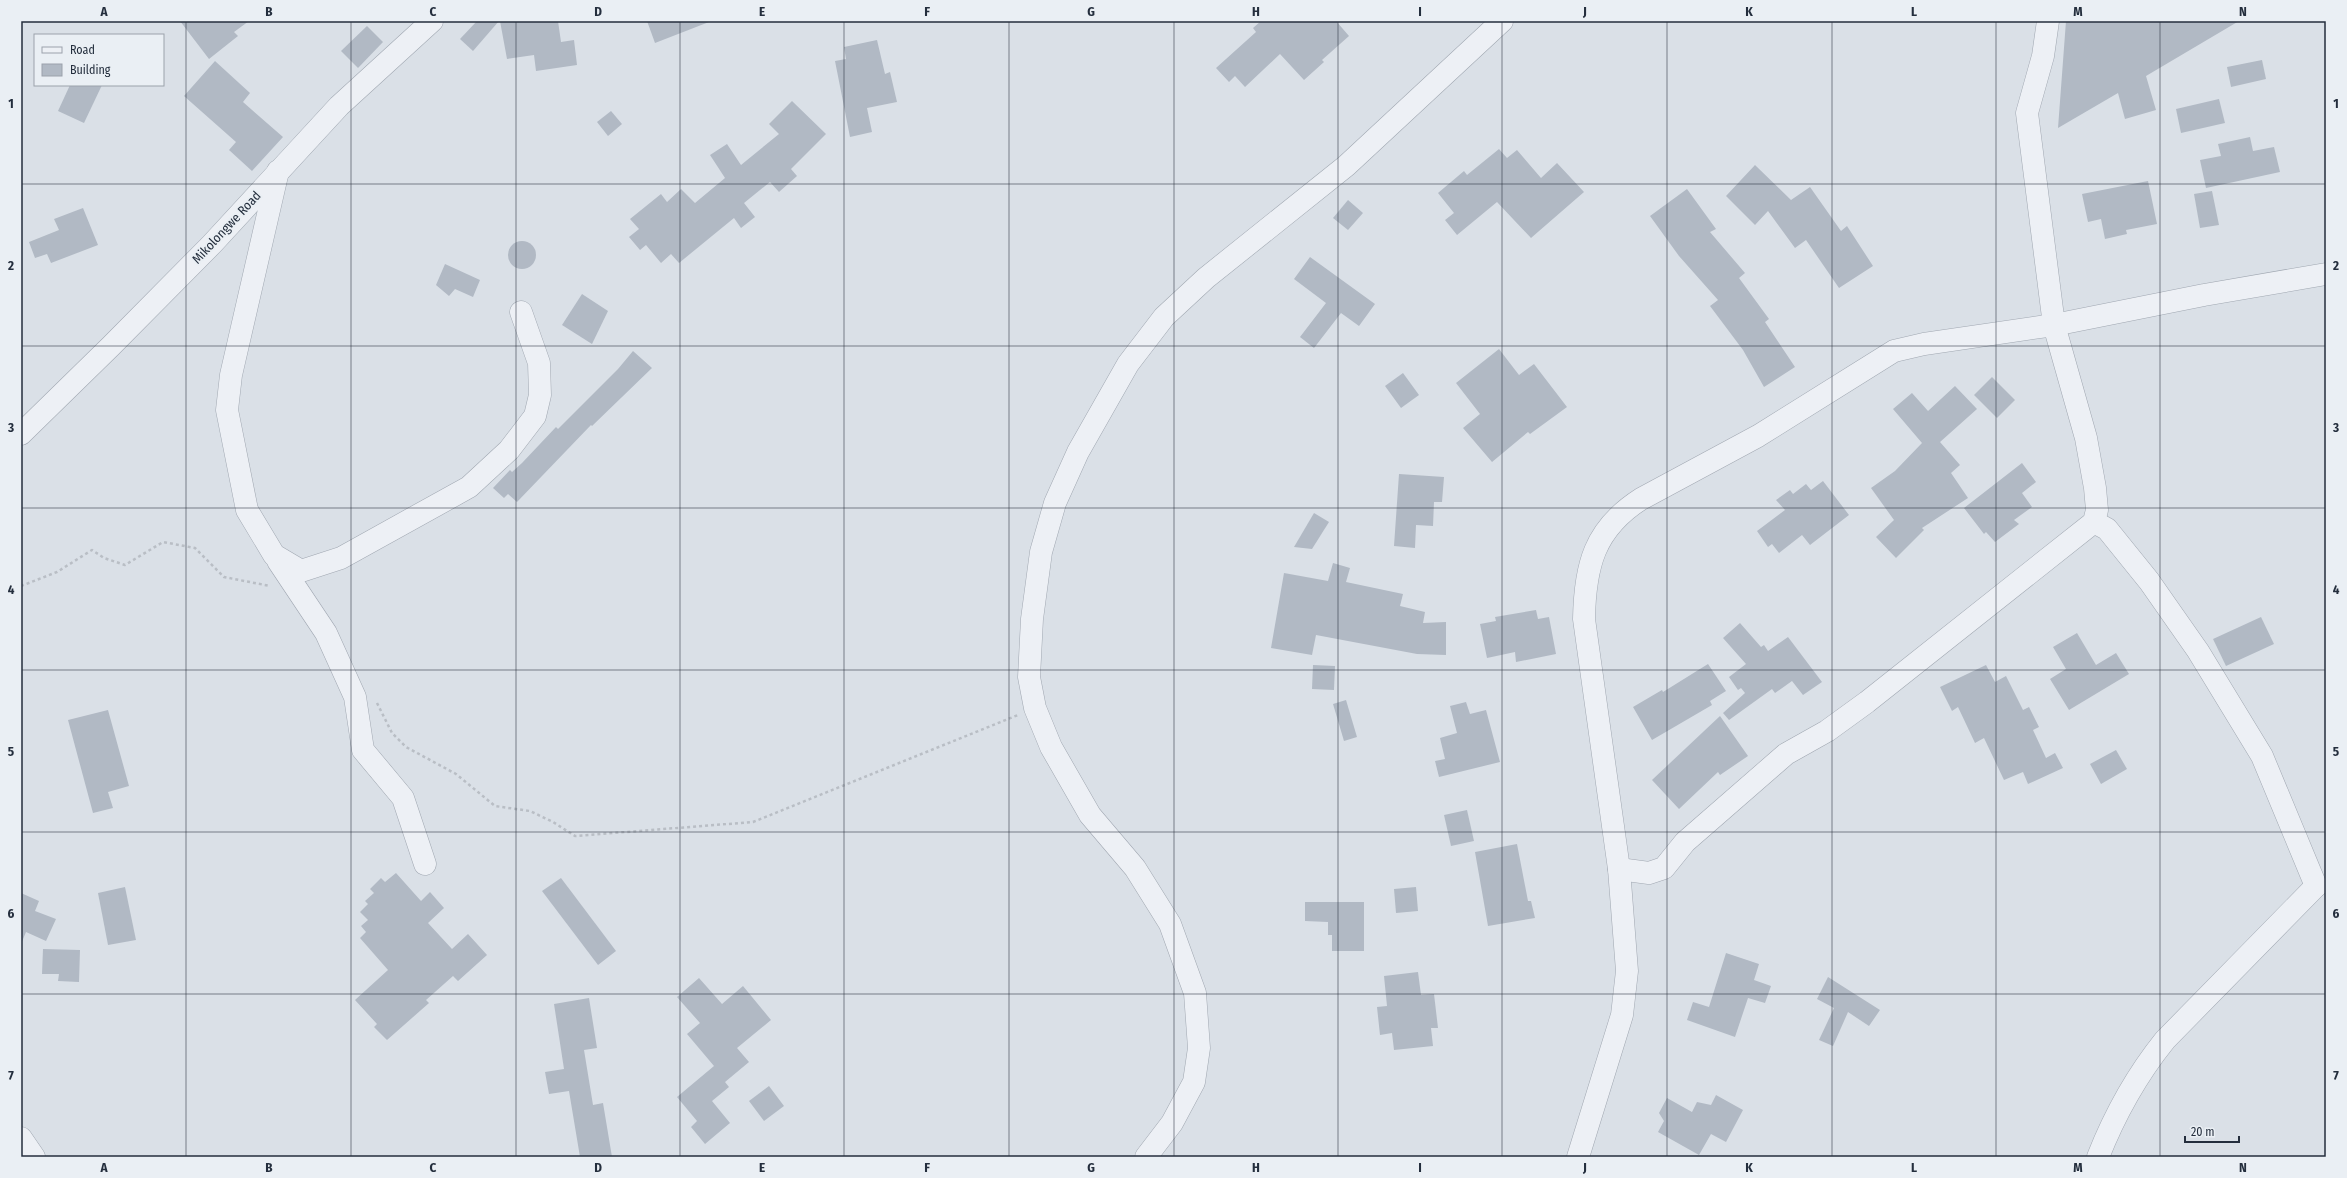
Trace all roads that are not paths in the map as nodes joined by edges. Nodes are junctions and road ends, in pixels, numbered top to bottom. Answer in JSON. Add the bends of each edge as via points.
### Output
{"nodes":[{"id":1,"x":432,"y":21,"type":"edge"},
{"id":2,"x":1502,"y":21,"type":"edge"},
{"id":3,"x":2048,"y":21,"type":"edge"},
{"id":4,"x":278,"y":171,"type":"junction"},
{"id":5,"x":2326,"y":274,"type":"edge"},
{"id":6,"x":521,"y":312,"type":"dead end"},
{"id":7,"x":2054,"y":325,"type":"junction"},
{"id":8,"x":21,"y":434,"type":"edge"},
{"id":9,"x":2094,"y":522,"type":"junction"},
{"id":10,"x":274,"y":555,"type":"junction"},
{"id":11,"x":425,"y":864,"type":"dead end"},
{"id":12,"x":1619,"y":869,"type":"junction"},
{"id":13,"x":2321,"y":888,"type":"edge"},
{"id":14,"x":21,"y":1138,"type":"edge"},
{"id":15,"x":34,"y":1157,"type":"edge"},
{"id":16,"x":1146,"y":1157,"type":"edge"},
{"id":17,"x":1578,"y":1157,"type":"edge"},
{"id":18,"x":2098,"y":1157,"type":"edge"}],
"edges":[{"from":1,"to":4,"type":"street","name":"Mikolongwe Road","via":[[339,106]]},
{"from":2,"to":16,"type":"street","via":[[1346,166],[1206,278],[1164,317],[1128,364],[1078,452],[1055,502],[1041,552],[1032,619],[1029,677],[1035,708],[1051,747],[1090,815],[1135,868],[1170,924],[1195,993],[1199,1048],[1194,1082],[1172,1123]]},
{"from":3,"to":7,"type":"street","via":[[2043,56],[2027,113]]},
{"from":4,"to":8,"type":"street","name":"Mikolongwe Road","via":[[212,244]]},
{"from":4,"to":10,"type":"street","via":[[231,375],[227,410],[247,510]]},
{"from":5,"to":7,"type":"street"},
{"from":6,"to":10,"type":"street","via":[[539,363],[540,395],[535,416],[509,450],[469,487],[341,558],[301,571]]},
{"from":7,"to":9,"type":"street","via":[[2086,438],[2096,488],[2097,510]]},
{"from":7,"to":12,"type":"street","via":[[1924,344],[1894,352],[1758,436],[1641,499],[1624,510],[1611,523],[1600,537],[1586,578],[1584,619]]},
{"from":9,"to":12,"type":"street","via":[[1867,702],[1827,731],[1786,754],[1685,842],[1664,868],[1649,873]]},
{"from":9,"to":13,"type":"street","via":[[2107,529],[2149,581],[2198,650],[2262,756]]},
{"from":10,"to":11,"type":"street","via":[[326,633],[355,697],[363,750],[403,798]]},
{"from":12,"to":17,"type":"street","via":[[1627,971],[1625,1001]]},
{"from":13,"to":18,"type":"street","via":[[2165,1040],[2145,1064],[2109,1129]]},
{"from":14,"to":15,"type":"street"}]}
